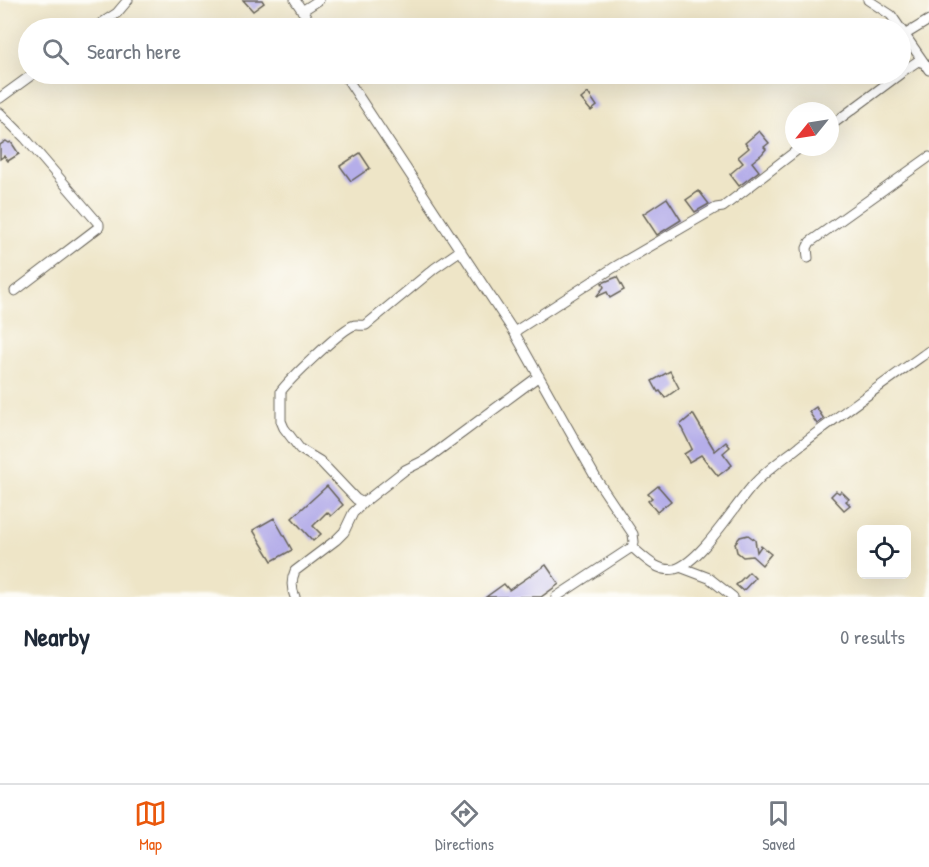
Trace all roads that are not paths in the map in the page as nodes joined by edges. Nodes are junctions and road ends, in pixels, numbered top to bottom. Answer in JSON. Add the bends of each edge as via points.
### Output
{"nodes":[{"id":1,"x":128,"y":0,"type":"edge"},
{"id":2,"x":295,"y":0,"type":"edge"},
{"id":3,"x":319,"y":0,"type":"edge"},
{"id":4,"x":868,"y":0,"type":"edge"},
{"id":5,"x":302,"y":11,"type":"junction"},
{"id":6,"x":108,"y":18,"type":"edge"},
{"id":7,"x":307,"y":18,"type":"edge"},
{"id":8,"x":893,"y":18,"type":"edge"},
{"id":9,"x":929,"y":20,"type":"edge"},
{"id":10,"x":911,"y":31,"type":"edge"},
{"id":11,"x":911,"y":42,"type":"edge"},
{"id":12,"x":911,"y":66,"type":"edge"},
{"id":13,"x":926,"y":67,"type":"edge"},
{"id":14,"x":19,"y":84,"type":"edge"},
{"id":15,"x":351,"y":84,"type":"edge"},
{"id":16,"x":885,"y":84,"type":"edge"},
{"id":17,"x":0,"y":98,"type":"edge"},
{"id":18,"x":0,"y":113,"type":"edge"},
{"id":19,"x":839,"y":119,"type":"edge"},
{"id":20,"x":789,"y":156,"type":"edge"},
{"id":21,"x":929,"y":157,"type":"edge"},
{"id":22,"x":461,"y":250,"type":"junction"},
{"id":23,"x":808,"y":258,"type":"dead end"},
{"id":24,"x":15,"y":291,"type":"dead end"},
{"id":25,"x":514,"y":332,"type":"junction"},
{"id":26,"x":929,"y":351,"type":"edge"},
{"id":27,"x":539,"y":376,"type":"junction"},
{"id":28,"x":363,"y":503,"type":"junction"},
{"id":29,"x":632,"y":547,"type":"junction"},
{"id":30,"x":680,"y":567,"type":"junction"},
{"id":31,"x":295,"y":597,"type":"edge"},
{"id":32,"x":556,"y":597,"type":"edge"},
{"id":33,"x":733,"y":597,"type":"edge"}],
"edges":[{"from":1,"to":6,"type":"street"},
{"from":2,"to":5,"type":"street"},
{"from":3,"to":5,"type":"street"},
{"from":4,"to":8,"type":"street"},
{"from":5,"to":7,"type":"street"},
{"from":9,"to":10,"type":"street"},
{"from":11,"to":13,"type":"street"},
{"from":12,"to":13,"type":"street","via":[[918,61]]},
{"from":14,"to":17,"type":"street"},
{"from":15,"to":22,"type":"street"},
{"from":16,"to":19,"type":"street"},
{"from":18,"to":24,"type":"street","via":[[99,224]]},
{"from":20,"to":25,"type":"street","via":[[723,207],[613,268]]},
{"from":21,"to":23,"type":"street","via":[[810,242]]},
{"from":22,"to":25,"type":"street"},
{"from":22,"to":28,"type":"street","via":[[366,324],[345,332],[281,392],[284,428],[300,449],[320,461]]},
{"from":25,"to":27,"type":"street"},
{"from":26,"to":30,"type":"street","via":[[755,482],[707,544]]},
{"from":27,"to":28,"type":"street"},
{"from":27,"to":29,"type":"street","via":[[597,480],[633,534]]},
{"from":28,"to":31,"type":"street","via":[[344,532],[295,571]]},
{"from":29,"to":30,"type":"street","via":[[652,564],[673,570]]},
{"from":29,"to":32,"type":"street"},
{"from":30,"to":33,"type":"street","via":[[709,579]]}]}
